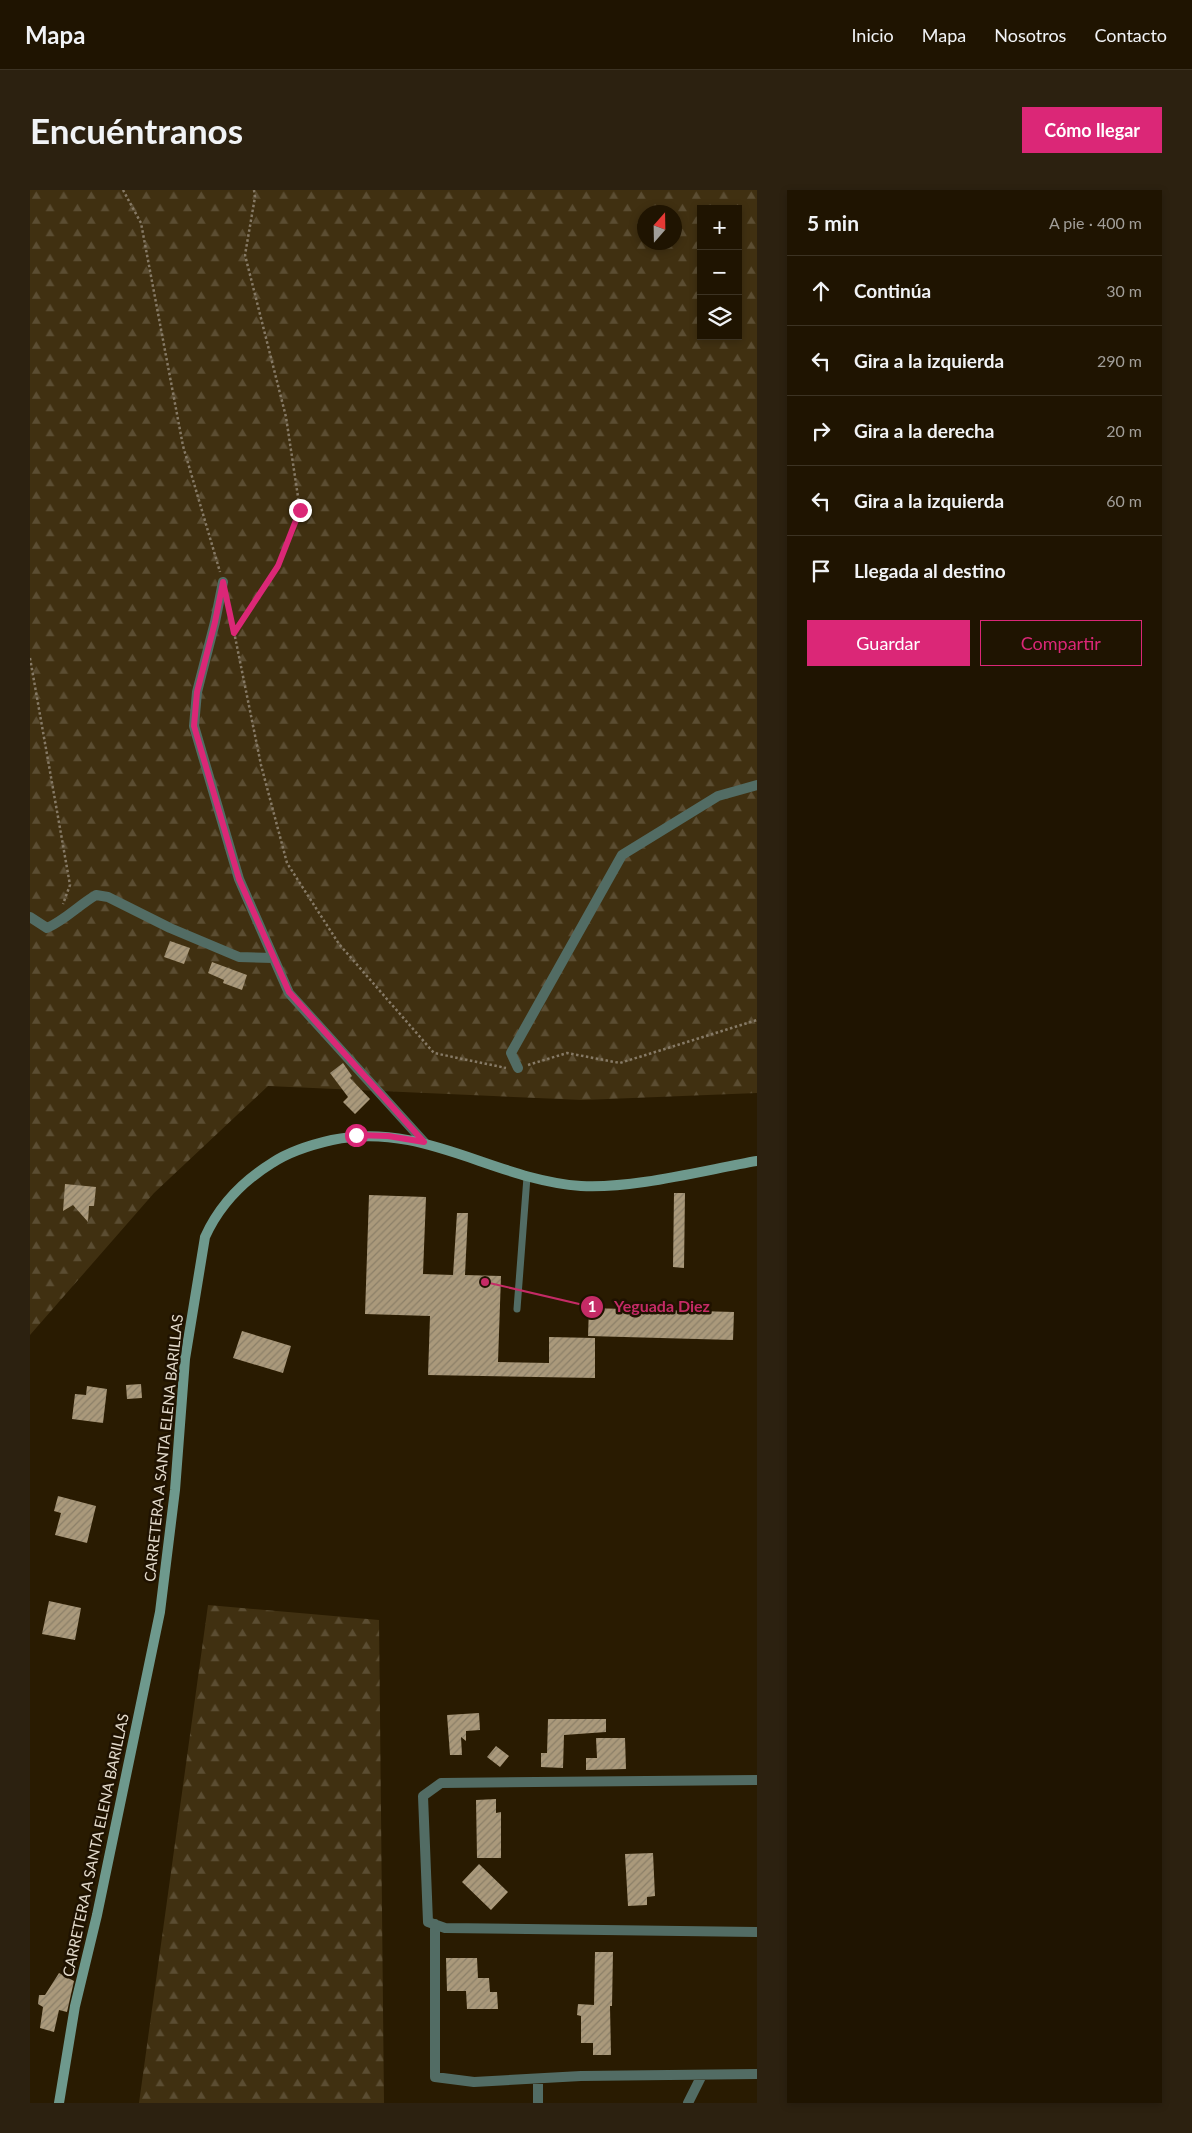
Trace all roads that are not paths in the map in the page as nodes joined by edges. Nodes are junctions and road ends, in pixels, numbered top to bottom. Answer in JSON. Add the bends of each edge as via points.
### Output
{"nodes":[{"id":1,"x":223,"y":582,"type":"road end"},
{"id":2,"x":757,"y":785,"type":"edge"},
{"id":3,"x":30,"y":917,"type":"edge"},
{"id":4,"x":273,"y":958,"type":"junction"},
{"id":5,"x":518,"y":1068,"type":"road end"},
{"id":6,"x":424,"y":1142,"type":"junction"},
{"id":7,"x":757,"y":1162,"type":"edge"},
{"id":8,"x":527,"y":1177,"type":"junction"},
{"id":9,"x":517,"y":1309,"type":"dead end"},
{"id":10,"x":757,"y":1780,"type":"edge"},
{"id":11,"x":435,"y":1924,"type":"junction"},
{"id":12,"x":757,"y":1932,"type":"edge"},
{"id":13,"x":757,"y":2074,"type":"edge"},
{"id":14,"x":702,"y":2075,"type":"junction"},
{"id":15,"x":538,"y":2079,"type":"junction"},
{"id":16,"x":59,"y":2103,"type":"edge"},
{"id":17,"x":538,"y":2103,"type":"edge"},
{"id":18,"x":688,"y":2103,"type":"edge"}],
"edges":[{"from":1,"to":4,"type":"street","via":[[197,692],[194,726],[239,879]]},
{"from":2,"to":5,"type":"street","via":[[718,796],[622,855],[511,1053]]},
{"from":3,"to":4,"type":"street","via":[[47,928],[96,895],[108,897],[239,957]]},
{"from":4,"to":6,"type":"street","via":[[289,992]]},
{"from":6,"to":8,"type":"main road","name":"CARRETERA A SANTA ELENA BARILLAS"},
{"from":6,"to":16,"type":"main road","name":"CARRETERA A SANTA ELENA BARILLAS","via":[[356,1135],[312,1144],[282,1157],[256,1173],[230,1198],[213,1218],[205,1237],[185,1359],[175,1490],[160,1612],[75,2006]]},
{"from":7,"to":8,"type":"main road","name":"CARRETERA A SANTA ELENA BARILLAS","via":[[617,1184],[583,1186]]},
{"from":8,"to":9,"type":"lane"},
{"from":10,"to":11,"type":"street","via":[[442,1783],[423,1796],[428,1922]]},
{"from":11,"to":12,"type":"street","via":[[445,1928]]},
{"from":11,"to":15,"type":"street","via":[[435,2077],[474,2082]]},
{"from":13,"to":14,"type":"street"},
{"from":14,"to":15,"type":"street"},
{"from":14,"to":18,"type":"street"},
{"from":15,"to":17,"type":"street"}]}
